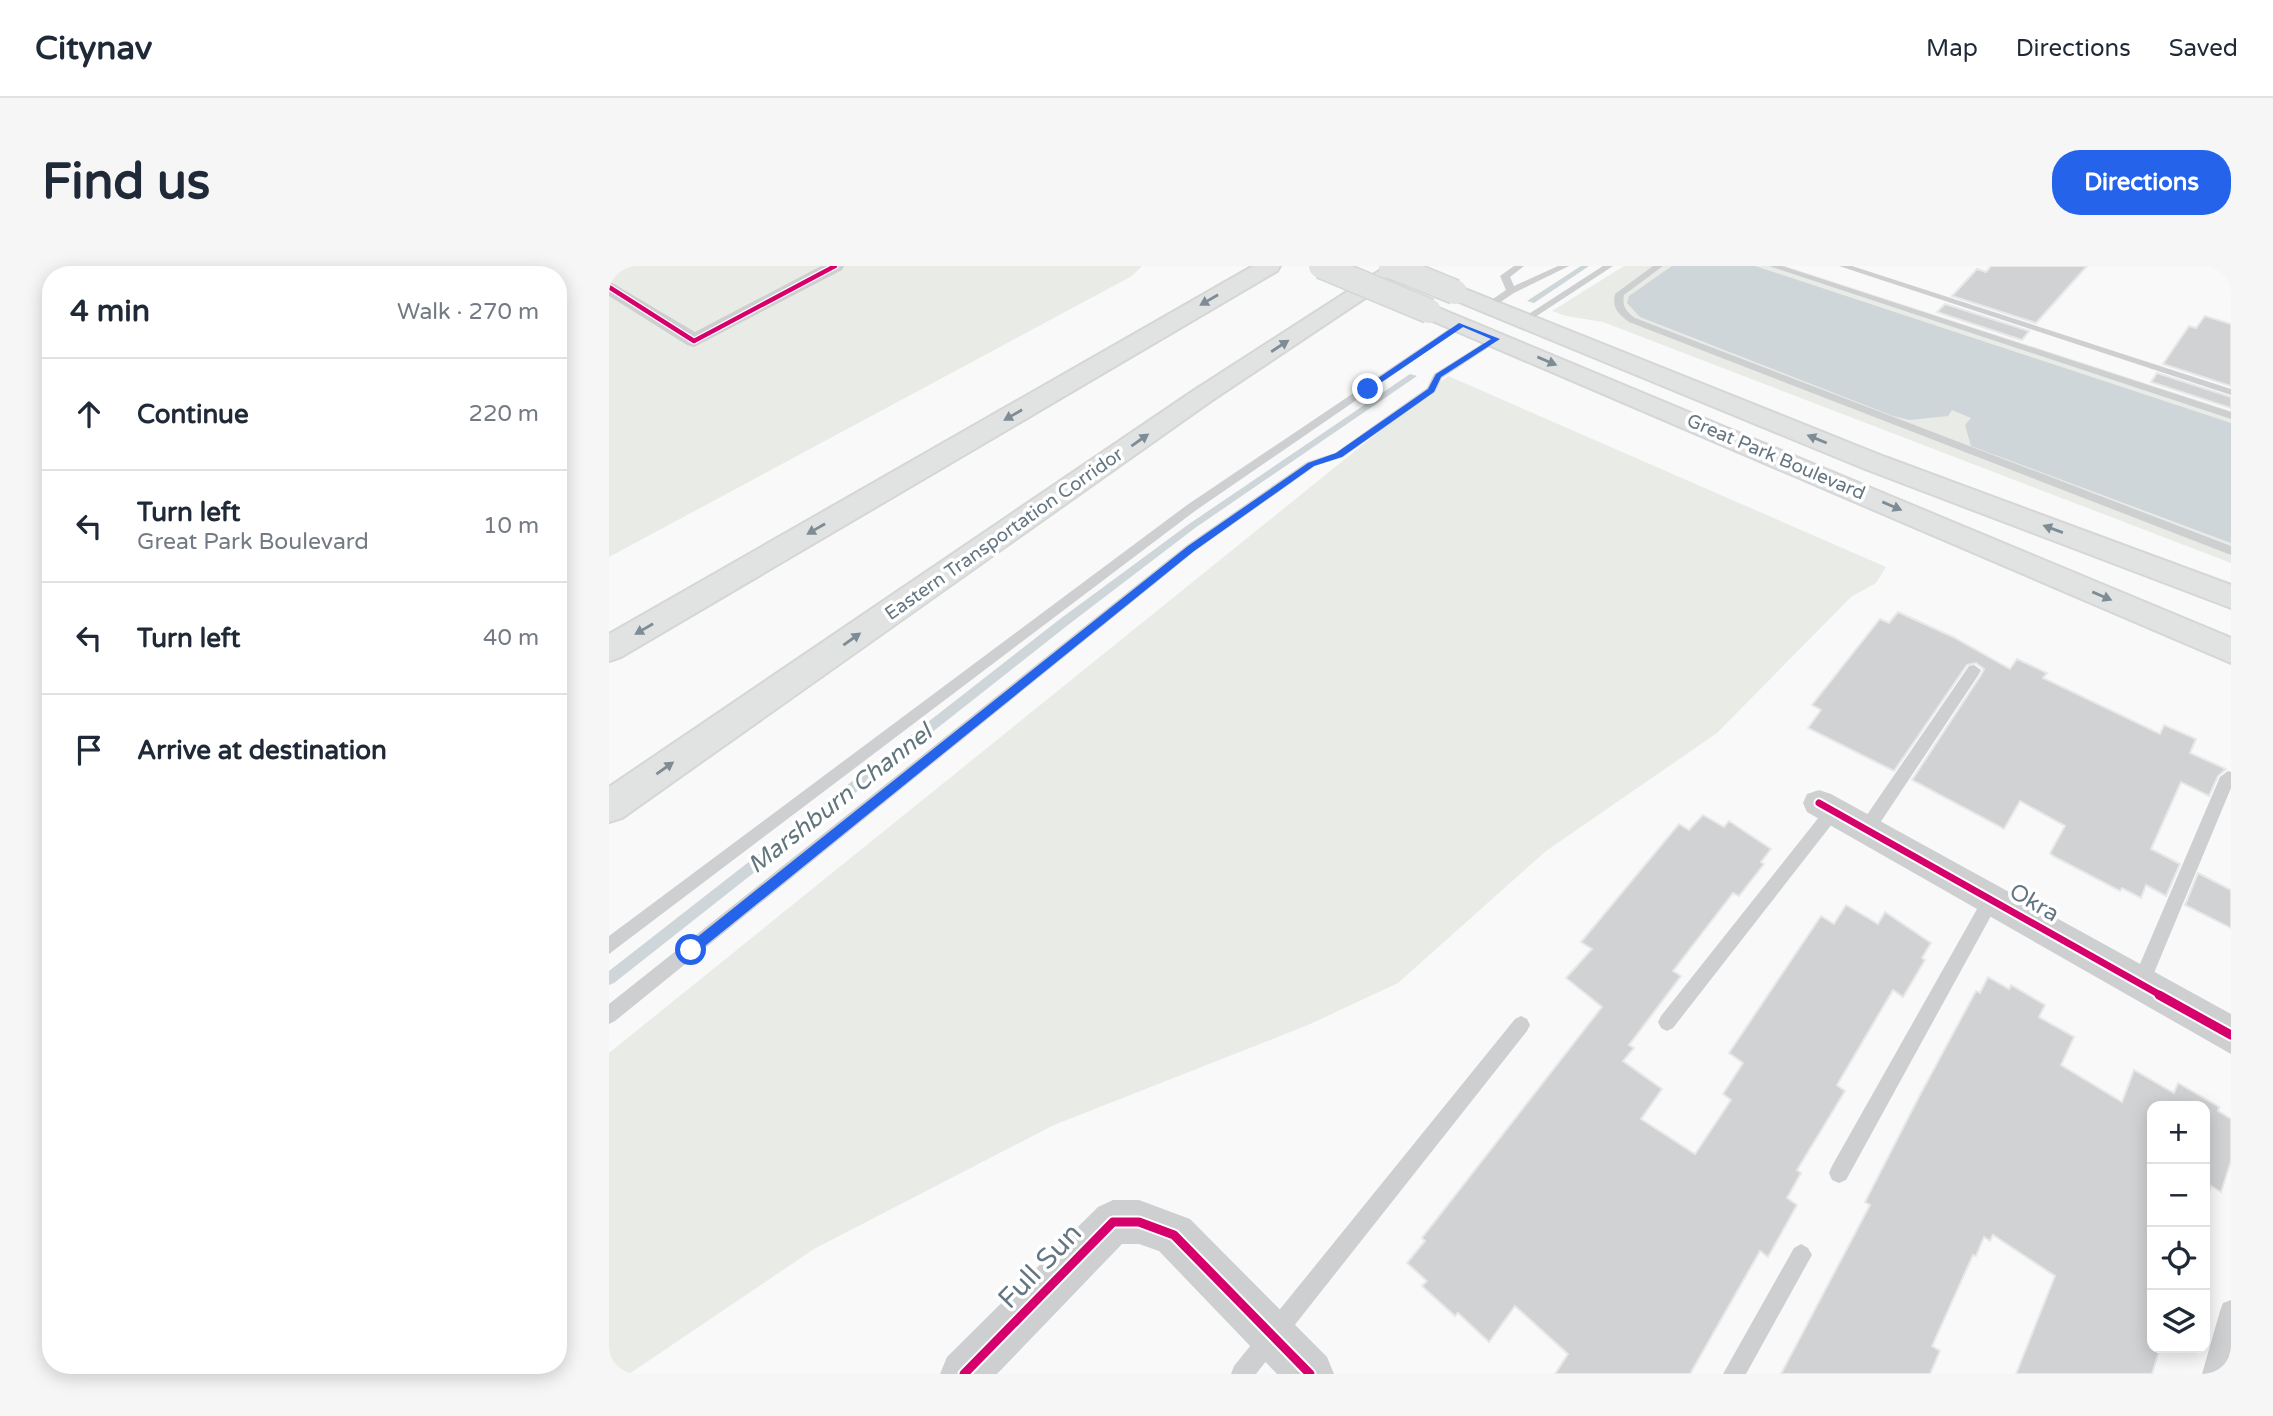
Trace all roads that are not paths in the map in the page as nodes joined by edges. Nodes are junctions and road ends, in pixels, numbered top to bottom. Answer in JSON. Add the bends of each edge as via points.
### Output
{"nodes":[{"id":1,"x":1269,"y":266,"type":"edge"},
{"id":2,"x":1321,"y":266,"type":"edge"},
{"id":3,"x":1391,"y":266,"type":"edge"},
{"id":4,"x":1402,"y":266,"type":"edge"},
{"id":5,"x":1520,"y":266,"type":"edge"},
{"id":6,"x":1565,"y":266,"type":"edge"},
{"id":7,"x":1609,"y":266,"type":"edge"},
{"id":8,"x":1659,"y":266,"type":"edge"},
{"id":9,"x":1773,"y":266,"type":"edge"},
{"id":10,"x":1843,"y":266,"type":"edge"},
{"id":11,"x":822,"y":268,"type":"edge"},
{"id":12,"x":609,"y":287,"type":"edge"},
{"id":13,"x":1501,"y":298,"type":"junction"},
{"id":14,"x":1526,"y":319,"type":"junction"},
{"id":15,"x":1462,"y":324,"type":"junction"},
{"id":16,"x":1496,"y":339,"type":"junction"},
{"id":17,"x":2231,"y":392,"type":"edge"},
{"id":18,"x":2231,"y":416,"type":"edge"},
{"id":19,"x":2231,"y":551,"type":"edge"},
{"id":20,"x":2231,"y":597,"type":"edge"},
{"id":21,"x":609,"y":649,"type":"edge"},
{"id":22,"x":2231,"y":651,"type":"edge"},
{"id":23,"x":1975,"y":670,"type":"dead end"},
{"id":24,"x":2228,"y":777,"type":"dead end"},
{"id":25,"x":609,"y":807,"type":"edge"},
{"id":26,"x":1826,"y":807,"type":"joint"},
{"id":27,"x":1866,"y":830,"type":"junction"},
{"id":28,"x":1991,"y":900,"type":"junction"},
{"id":29,"x":609,"y":946,"type":"edge"},
{"id":30,"x":2140,"y":985,"type":"junction"},
{"id":31,"x":609,"y":1015,"type":"edge"},
{"id":32,"x":1667,"y":1022,"type":"dead end"},
{"id":33,"x":1521,"y":1026,"type":"dead end"},
{"id":34,"x":2231,"y":1035,"type":"edge"},
{"id":35,"x":1839,"y":1173,"type":"dead end"},
{"id":36,"x":1801,"y":1255,"type":"dead end"},
{"id":37,"x":2231,"y":1311,"type":"edge"},
{"id":38,"x":1273,"y":1335,"type":"junction"},
{"id":39,"x":964,"y":1374,"type":"edge"},
{"id":40,"x":1242,"y":1374,"type":"edge"},
{"id":41,"x":1310,"y":1374,"type":"edge"},
{"id":42,"x":1734,"y":1374,"type":"edge"},
{"id":43,"x":2213,"y":1374,"type":"edge"}],
"edges":[{"from":1,"to":21,"type":"main road","one_way":true},
{"from":2,"to":15,"type":"main road","name":"Great Park Boulevard","bridge":true},
{"from":3,"to":13,"type":"main road","name":"Great Park Boulevard","bridge":true,"via":[[1455,292]]},
{"from":25,"to":4,"type":"main road","name":"Eastern Transportation Corridor","one_way":true,"via":[[1191,404]]},
{"from":5,"to":13,"type":"lane","via":[[1505,276]]},
{"from":6,"to":13,"type":"lane"},
{"from":7,"to":14,"type":"lane"},
{"from":8,"to":19,"type":"lane","via":[[1620,294],[1622,312],[1632,320]]},
{"from":9,"to":18,"type":"lane"},
{"from":10,"to":17,"type":"lane"},
{"from":11,"to":12,"type":"street","via":[[695,341]]},
{"from":13,"to":14,"type":"main road","name":"Great Park Boulevard"},
{"from":20,"to":14,"type":"main road","name":"Great Park Boulevard","one_way":true,"via":[[1875,463]]},
{"from":15,"to":16,"type":"main road","name":"Great Park Boulevard"},
{"from":15,"to":29,"type":"lane","via":[[1191,508]]},
{"from":16,"to":22,"type":"main road","name":"Great Park Boulevard","one_way":true},
{"from":16,"to":31,"type":"lane","via":[[1438,376],[1431,390],[1339,455],[1311,464],[1191,548]]},
{"from":23,"to":27,"type":"lane"},
{"from":24,"to":30,"type":"lane"},
{"from":26,"to":27,"type":"street","name":"Okra"},
{"from":26,"to":32,"type":"lane"},
{"from":27,"to":28,"type":"street","name":"Okra"},
{"from":28,"to":30,"type":"street","name":"Okra"},
{"from":28,"to":35,"type":"lane"},
{"from":30,"to":34,"type":"street","name":"Okra"},
{"from":33,"to":38,"type":"lane"},
{"from":36,"to":42,"type":"lane"},
{"from":37,"to":43,"type":"lane"},
{"from":38,"to":39,"type":"street","name":"Full Sun","via":[[1174,1235],[1139,1222],[1113,1222]]},
{"from":38,"to":40,"type":"lane"},
{"from":38,"to":41,"type":"street","name":"Full Sun"}]}
